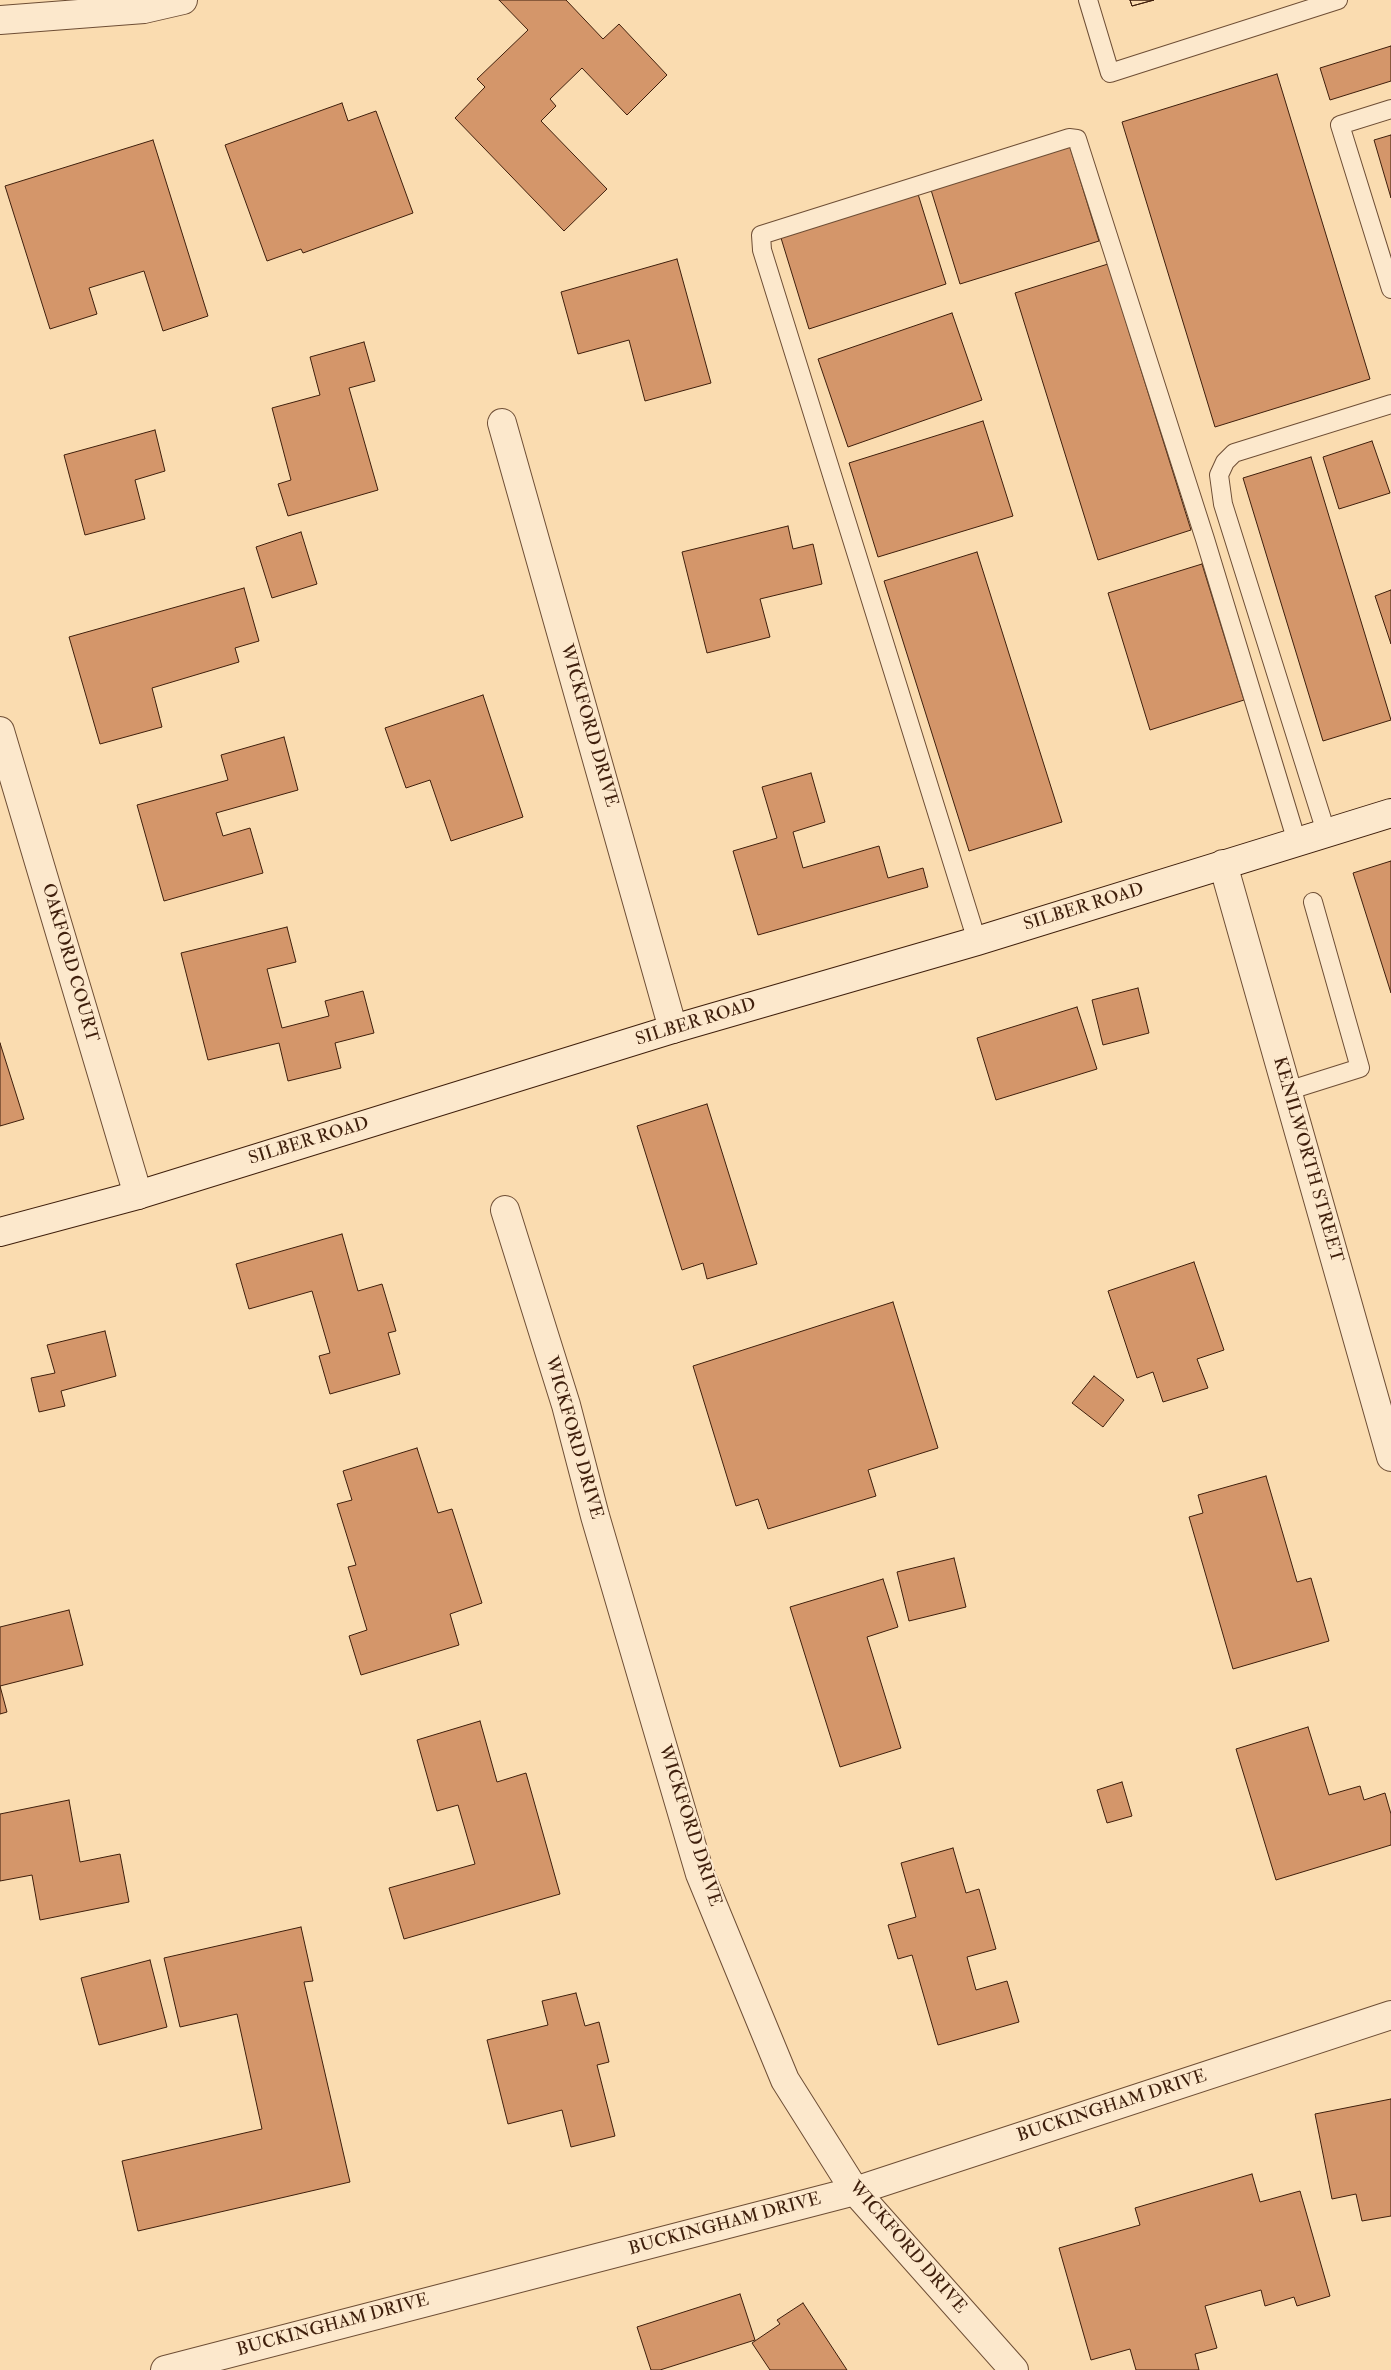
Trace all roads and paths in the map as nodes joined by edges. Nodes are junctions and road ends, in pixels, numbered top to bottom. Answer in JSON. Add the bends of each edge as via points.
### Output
{"nodes":[{"id":1,"x":183,"y":0,"type":"edge"},
{"id":2,"x":1088,"y":0,"type":"edge"},
{"id":3,"x":1338,"y":0,"type":"edge"},
{"id":4,"x":0,"y":20,"type":"edge"},
{"id":5,"x":1391,"y":109,"type":"edge"},
{"id":6,"x":1391,"y":289,"type":"edge"},
{"id":7,"x":1391,"y":404,"type":"edge"},
{"id":8,"x":502,"y":423,"type":"dead end"},
{"id":9,"x":0,"y":732,"type":"edge"},
{"id":10,"x":1391,"y":813,"type":"edge"},
{"id":11,"x":1326,"y":832,"type":"junction"},
{"id":12,"x":1297,"y":842,"type":"junction"},
{"id":13,"x":1223,"y":864,"type":"junction"},
{"id":14,"x":1313,"y":902,"type":"dead end"},
{"id":15,"x":977,"y":941,"type":"junction"},
{"id":16,"x":673,"y":1029,"type":"junction"},
{"id":17,"x":1287,"y":1091,"type":"junction"},
{"id":18,"x":138,"y":1195,"type":"junction"},
{"id":19,"x":505,"y":1210,"type":"dead end"},
{"id":20,"x":0,"y":1232,"type":"edge"},
{"id":21,"x":1391,"y":1456,"type":"edge"},
{"id":22,"x":1391,"y":2015,"type":"edge"},
{"id":23,"x":855,"y":2191,"type":"junction"},
{"id":24,"x":165,"y":2370,"type":"edge"},
{"id":25,"x":1014,"y":2370,"type":"edge"}],
"edges":[{"from":1,"to":4,"type":"street","via":[[144,9]]},
{"from":2,"to":3,"type":"lane","via":[[1110,73]]},
{"from":5,"to":6,"type":"lane","via":[[1340,124]]},
{"from":7,"to":11,"type":"lane","via":[[1242,450],[1225,462],[1219,474],[1223,504]]},
{"from":8,"to":16,"type":"street","name":"WICKFORD DRIVE"},
{"from":9,"to":18,"type":"street","name":"OAKFORD COURT"},
{"from":10,"to":11,"type":"street","name":"SILBER ROAD"},
{"from":11,"to":12,"type":"street","name":"SILBER ROAD"},
{"from":12,"to":13,"type":"street","name":"SILBER ROAD"},
{"from":12,"to":15,"type":"lane","via":[[1206,539],[1080,148],[1077,139],[1069,138],[761,235],[762,250]]},
{"from":13,"to":15,"type":"street","name":"SILBER ROAD"},
{"from":13,"to":17,"type":"street","name":"KENILWORTH STREET"},
{"from":14,"to":17,"type":"lane","via":[[1360,1068]]},
{"from":15,"to":16,"type":"street","name":"SILBER ROAD"},
{"from":16,"to":18,"type":"street","name":"SILBER ROAD"},
{"from":17,"to":21,"type":"street","name":"KENILWORTH STREET"},
{"from":18,"to":20,"type":"street","name":"SILBER ROAD"},
{"from":19,"to":23,"type":"street","name":"WICKFORD DRIVE","via":[[566,1405],[595,1516],[700,1874],[784,2080]]},
{"from":22,"to":23,"type":"street","name":"BUCKINGHAM DRIVE"},
{"from":23,"to":24,"type":"street","name":"BUCKINGHAM DRIVE"},
{"from":23,"to":25,"type":"street","name":"WICKFORD DRIVE"}]}
